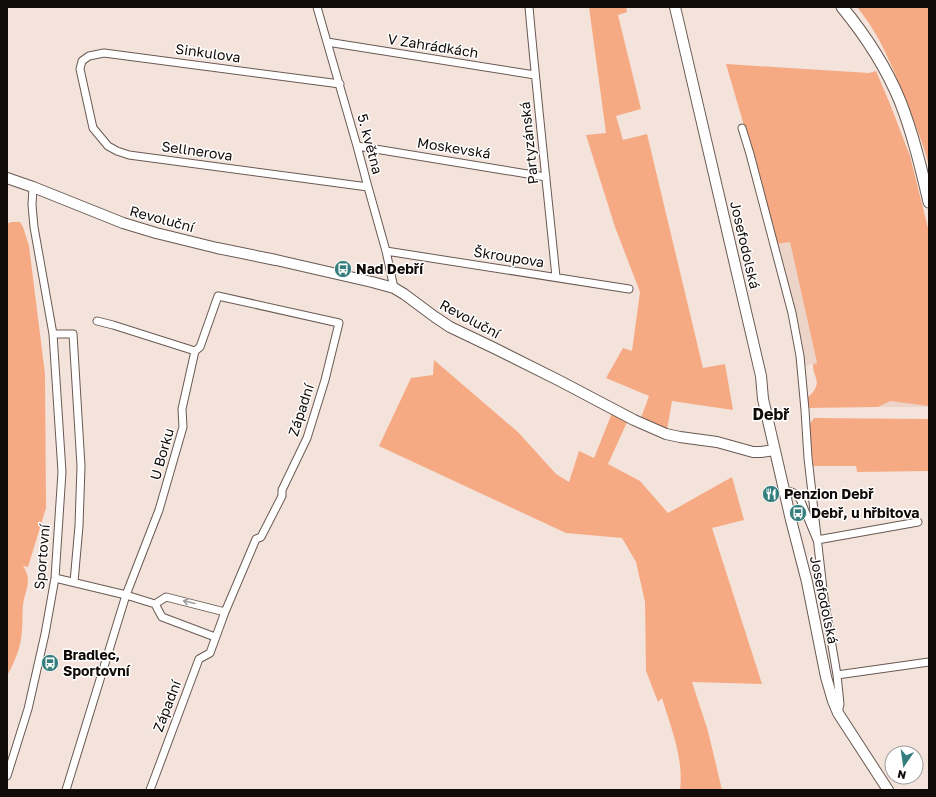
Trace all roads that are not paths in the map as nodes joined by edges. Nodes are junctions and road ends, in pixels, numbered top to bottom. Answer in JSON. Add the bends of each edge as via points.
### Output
{"nodes":[{"id":1,"x":317,"y":7,"type":"edge"},
{"id":2,"x":529,"y":7,"type":"edge"},
{"id":3,"x":675,"y":7,"type":"edge"},
{"id":4,"x":842,"y":7,"type":"edge"},
{"id":5,"x":327,"y":42,"type":"junction"},
{"id":6,"x":80,"y":69,"type":"joint"},
{"id":7,"x":535,"y":75,"type":"junction"},
{"id":8,"x":340,"y":84,"type":"junction"},
{"id":9,"x":742,"y":128,"type":"dead end"},
{"id":10,"x":358,"y":146,"type":"junction"},
{"id":11,"x":546,"y":177,"type":"junction"},
{"id":12,"x":7,"y":178,"type":"edge"},
{"id":13,"x":33,"y":187,"type":"junction"},
{"id":14,"x":368,"y":187,"type":"junction"},
{"id":15,"x":929,"y":202,"type":"edge"},
{"id":16,"x":386,"y":251,"type":"junction"},
{"id":17,"x":556,"y":277,"type":"junction"},
{"id":18,"x":394,"y":288,"type":"junction"},
{"id":19,"x":629,"y":289,"type":"dead end"},
{"id":20,"x":218,"y":296,"type":"joint"},
{"id":21,"x":97,"y":321,"type":"dead end"},
{"id":22,"x":53,"y":334,"type":"junction"},
{"id":23,"x":195,"y":351,"type":"junction"},
{"id":24,"x":774,"y":450,"type":"junction"},
{"id":25,"x":784,"y":491,"type":"junction"},
{"id":26,"x":918,"y":522,"type":"dead end"},
{"id":27,"x":817,"y":540,"type":"junction"},
{"id":28,"x":55,"y":578,"type":"junction"},
{"id":29,"x":74,"y":582,"type":"junction"},
{"id":30,"x":126,"y":595,"type":"junction"},
{"id":31,"x":155,"y":604,"type":"junction"},
{"id":32,"x":224,"y":612,"type":"junction"},
{"id":33,"x":215,"y":637,"type":"junction"},
{"id":34,"x":929,"y":662,"type":"edge"},
{"id":35,"x":837,"y":675,"type":"junction"},
{"id":36,"x":838,"y":713,"type":"junction"},
{"id":37,"x":7,"y":776,"type":"edge"},
{"id":38,"x":66,"y":790,"type":"edge"},
{"id":39,"x":150,"y":790,"type":"edge"},
{"id":40,"x":888,"y":790,"type":"edge"}],
"edges":[{"from":1,"to":5,"type":"street","name":"5. května"},
{"from":2,"to":7,"type":"street","name":"Partyzánská"},
{"from":3,"to":24,"type":"main road","name":"Josefodolská","via":[[759,368]]},
{"from":4,"to":15,"type":"main road","via":[[874,52],[897,96],[915,146]]},
{"from":5,"to":7,"type":"street","name":"V Zahrádkách"},
{"from":5,"to":8,"type":"street","name":"5. května"},
{"from":6,"to":8,"type":"street","name":"Sinkulova","via":[[82,61],[86,58],[104,52]]},
{"from":6,"to":14,"type":"street","name":"Sellnerova","via":[[93,128],[108,146],[117,151],[129,155]]},
{"from":7,"to":11,"type":"street","name":"Partyzánská"},
{"from":8,"to":10,"type":"street","name":"5. května"},
{"from":9,"to":27,"type":"street","name":"Josefodolská","via":[[792,313],[800,356]]},
{"from":10,"to":11,"type":"street","name":"Moskevská"},
{"from":10,"to":14,"type":"street","name":"5. května"},
{"from":11,"to":17,"type":"street","name":"Partyzánská"},
{"from":12,"to":13,"type":"main road","name":"Revoluční"},
{"from":13,"to":18,"type":"main road","name":"Revoluční","via":[[156,233]]},
{"from":13,"to":22,"type":"street","name":"Sportovní","via":[[34,227]]},
{"from":14,"to":16,"type":"street","name":"5. května"},
{"from":16,"to":17,"type":"street","name":"Škroupova"},
{"from":16,"to":18,"type":"street","name":"5. května"},
{"from":17,"to":19,"type":"street","name":"Škroupova"},
{"from":18,"to":24,"type":"main road","name":"Revoluční","via":[[450,327],[666,434],[717,442],[753,452]]},
{"from":20,"to":23,"type":"street","name":"U Borku","via":[[200,348]]},
{"from":20,"to":32,"type":"street","name":"Západní","via":[[339,323],[307,438],[282,490],[282,496],[261,537],[256,539]]},
{"from":21,"to":23,"type":"street"},
{"from":22,"to":28,"type":"street","name":"Sportovní","via":[[62,472]]},
{"from":22,"to":29,"type":"street","via":[[73,334],[81,466]]},
{"from":23,"to":30,"type":"street","name":"U Borku","via":[[182,409],[183,428],[159,510]]},
{"from":24,"to":25,"type":"main road","name":"Josefodolská"},
{"from":25,"to":27,"type":"street","name":"Josefodolská","via":[[792,491],[800,499]]},
{"from":25,"to":36,"type":"main road","name":"Josefodolská","via":[[807,582],[826,677]]},
{"from":26,"to":27,"type":"street"},
{"from":27,"to":35,"type":"street","name":"Josefodolská"},
{"from":28,"to":29,"type":"street"},
{"from":28,"to":37,"type":"street","name":"Sportovní","via":[[28,709]]},
{"from":29,"to":30,"type":"street"},
{"from":30,"to":31,"type":"street"},
{"from":30,"to":38,"type":"street","name":"U Borku"},
{"from":32,"to":31,"type":"street","one_way":true,"via":[[166,597]]},
{"from":31,"to":33,"type":"street","via":[[162,617]]},
{"from":32,"to":33,"type":"street","name":"Západní"},
{"from":33,"to":39,"type":"street","name":"Západní","via":[[210,652],[199,659]]},
{"from":34,"to":35,"type":"street"},
{"from":35,"to":36,"type":"street","name":"Josefodolská","via":[[840,704]]},
{"from":36,"to":40,"type":"main road","name":"Josefodolská"}]}
